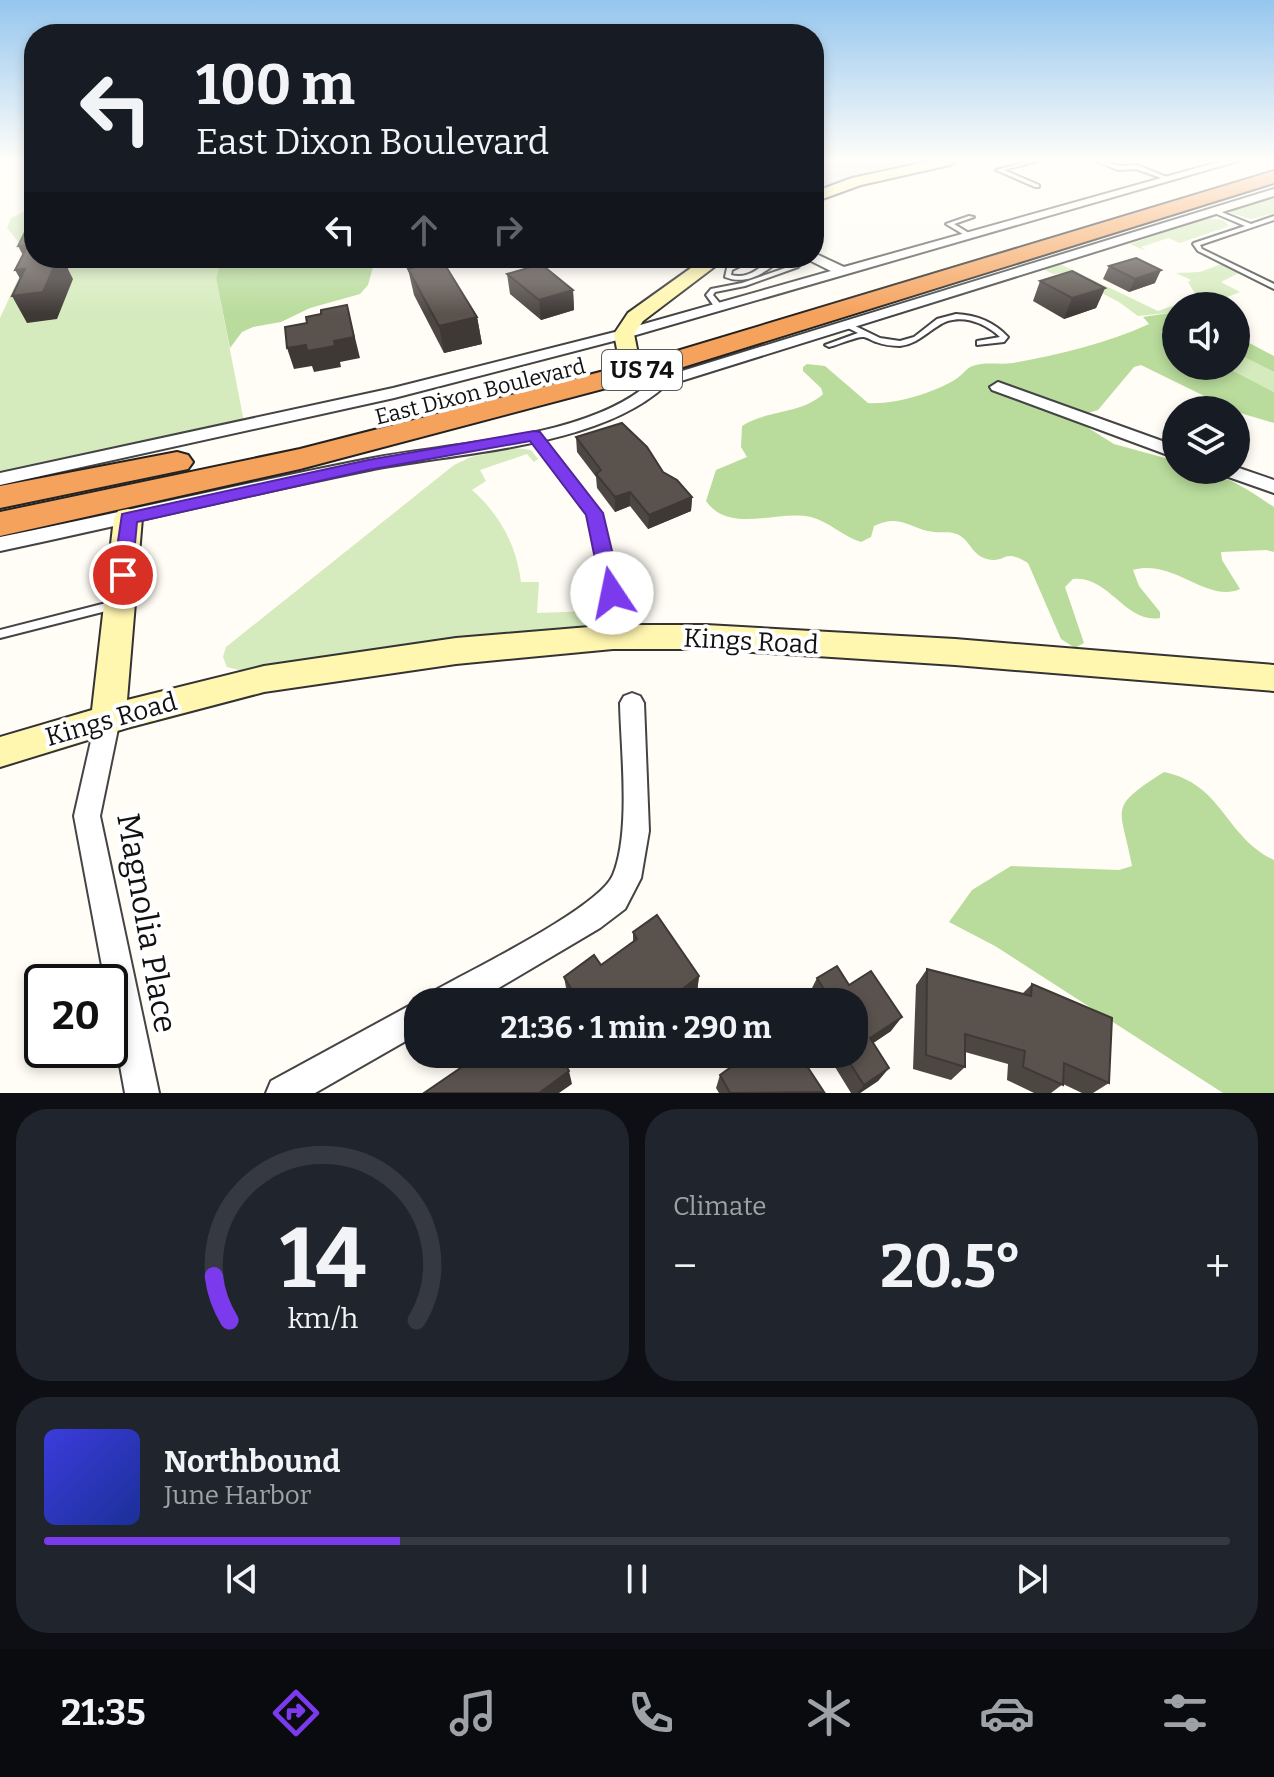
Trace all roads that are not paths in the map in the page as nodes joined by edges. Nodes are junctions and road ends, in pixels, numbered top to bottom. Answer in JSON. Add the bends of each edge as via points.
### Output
{"nodes":[{"id":1,"x":1054,"y":212,"type":"edge"},
{"id":2,"x":1091,"y":212,"type":"edge"},
{"id":3,"x":1165,"y":212,"type":"edge"},
{"id":4,"x":1211,"y":212,"type":"edge"},
{"id":5,"x":1216,"y":212,"type":"edge"},
{"id":6,"x":971,"y":217,"type":"dead end"},
{"id":7,"x":1274,"y":218,"type":"edge"},
{"id":8,"x":1251,"y":226,"type":"junction"},
{"id":9,"x":970,"y":236,"type":"junction"},
{"id":10,"x":824,"y":265,"type":"edge"},
{"id":11,"x":703,"y":268,"type":"edge"},
{"id":12,"x":731,"y":268,"type":"edge"},
{"id":13,"x":763,"y":268,"type":"edge"},
{"id":14,"x":791,"y":268,"type":"edge"},
{"id":15,"x":843,"y":281,"type":"junction"},
{"id":16,"x":1274,"y":287,"type":"edge"},
{"id":17,"x":719,"y":307,"type":"junction"},
{"id":18,"x":849,"y":325,"type":"junction"},
{"id":19,"x":863,"y":334,"type":"junction"},
{"id":20,"x":980,"y":343,"type":"dead end"},
{"id":21,"x":626,"y":344,"type":"junction"},
{"id":22,"x":829,"y":345,"type":"dead end"},
{"id":23,"x":658,"y":374,"type":"junction"},
{"id":24,"x":998,"y":387,"type":"dead end"},
{"id":25,"x":454,"y":419,"type":"junction"},
{"id":26,"x":534,"y":436,"type":"junction"},
{"id":27,"x":1162,"y":447,"type":"edge"},
{"id":28,"x":1250,"y":478,"type":"edge"},
{"id":29,"x":0,"y":479,"type":"edge"},
{"id":30,"x":1274,"y":487,"type":"edge"},
{"id":31,"x":0,"y":497,"type":"edge"},
{"id":32,"x":128,"y":518,"type":"junction"},
{"id":33,"x":0,"y":524,"type":"edge"},
{"id":34,"x":0,"y":544,"type":"edge"},
{"id":35,"x":612,"y":593,"type":"dead end"},
{"id":36,"x":120,"y":603,"type":"junction"},
{"id":37,"x":0,"y":634,"type":"edge"},
{"id":38,"x":1274,"y":678,"type":"edge"},
{"id":39,"x":632,"y":703,"type":"dead end"},
{"id":40,"x":108,"y":719,"type":"junction"},
{"id":41,"x":0,"y":752,"type":"edge"},
{"id":42,"x":469,"y":988,"type":"edge"},
{"id":43,"x":404,"y":1025,"type":"edge"},
{"id":44,"x":142,"y":1093,"type":"edge"},
{"id":45,"x":283,"y":1093,"type":"edge"}],
"edges":[{"from":1,"to":9,"type":"street","name":"East Dixon Boulevard"},
{"from":2,"to":15,"type":"highway","name":"East Dixon Boulevard","number":"US 74"},
{"from":3,"to":23,"type":"highway","name":"East Dixon Boulevard","number":"US 74"},
{"from":4,"to":18,"type":"street","name":"East Dixon Boulevard"},
{"from":5,"to":8,"type":"lane"},
{"from":6,"to":9,"type":"lane","via":[[949,224]]},
{"from":7,"to":8,"type":"lane"},
{"from":8,"to":16,"type":"lane","via":[[1196,247]]},
{"from":9,"to":15,"type":"street","name":"East Dixon Boulevard"},
{"from":10,"to":15,"type":"street"},
{"from":11,"to":21,"type":"street","via":[[635,317]]},
{"from":12,"to":13,"type":"lane","via":[[727,276],[736,280]]},
{"from":14,"to":17,"type":"lane","via":[[713,290],[709,295]]},
{"from":15,"to":17,"type":"street","name":"East Dixon Boulevard"},
{"from":15,"to":21,"type":"highway","name":"East Dixon Boulevard","number":"US 74"},
{"from":15,"to":23,"type":"highway","via":[[836,297],[666,350],[656,356]]},
{"from":17,"to":21,"type":"street","name":"East Dixon Boulevard"},
{"from":18,"to":19,"type":"lane"},
{"from":18,"to":23,"type":"street","name":"East Dixon Boulevard"},
{"from":19,"to":20,"type":"lane","via":[[904,343],[959,316],[989,324],[1004,337]]},
{"from":19,"to":22,"type":"lane"},
{"from":21,"to":25,"type":"highway","via":[[627,360],[617,366],[479,406]]},
{"from":21,"to":29,"type":"street","name":"East Dixon Boulevard"},
{"from":21,"to":31,"type":"highway","name":"East Dixon Boulevard","number":"US 74","via":[[399,412]]},
{"from":23,"to":25,"type":"highway","name":"East Dixon Boulevard","number":"US 74"},
{"from":23,"to":26,"type":"street","name":"East Dixon Boulevard","via":[[650,393],[626,407]]},
{"from":24,"to":27,"type":"street"},
{"from":25,"to":33,"type":"highway","name":"East Dixon Boulevard","number":"US 74","via":[[191,484]]},
{"from":26,"to":32,"type":"street","name":"East Dixon Boulevard","via":[[368,465]]},
{"from":26,"to":35,"type":"lane","via":[[594,513]]},
{"from":28,"to":30,"type":"street"},
{"from":32,"to":34,"type":"street","name":"East Dixon Boulevard"},
{"from":32,"to":36,"type":"street"},
{"from":36,"to":37,"type":"lane"},
{"from":36,"to":40,"type":"street"},
{"from":38,"to":40,"type":"street","name":"Kings Road","via":[[908,649],[613,637],[456,651],[278,677]]},
{"from":39,"to":42,"type":"street","via":[[636,831],[627,878],[615,899],[590,918]]},
{"from":40,"to":41,"type":"street","name":"Kings Road"},
{"from":40,"to":44,"type":"street","name":"Magnolia Place","via":[[87,816]]},
{"from":43,"to":45,"type":"street"}]}
